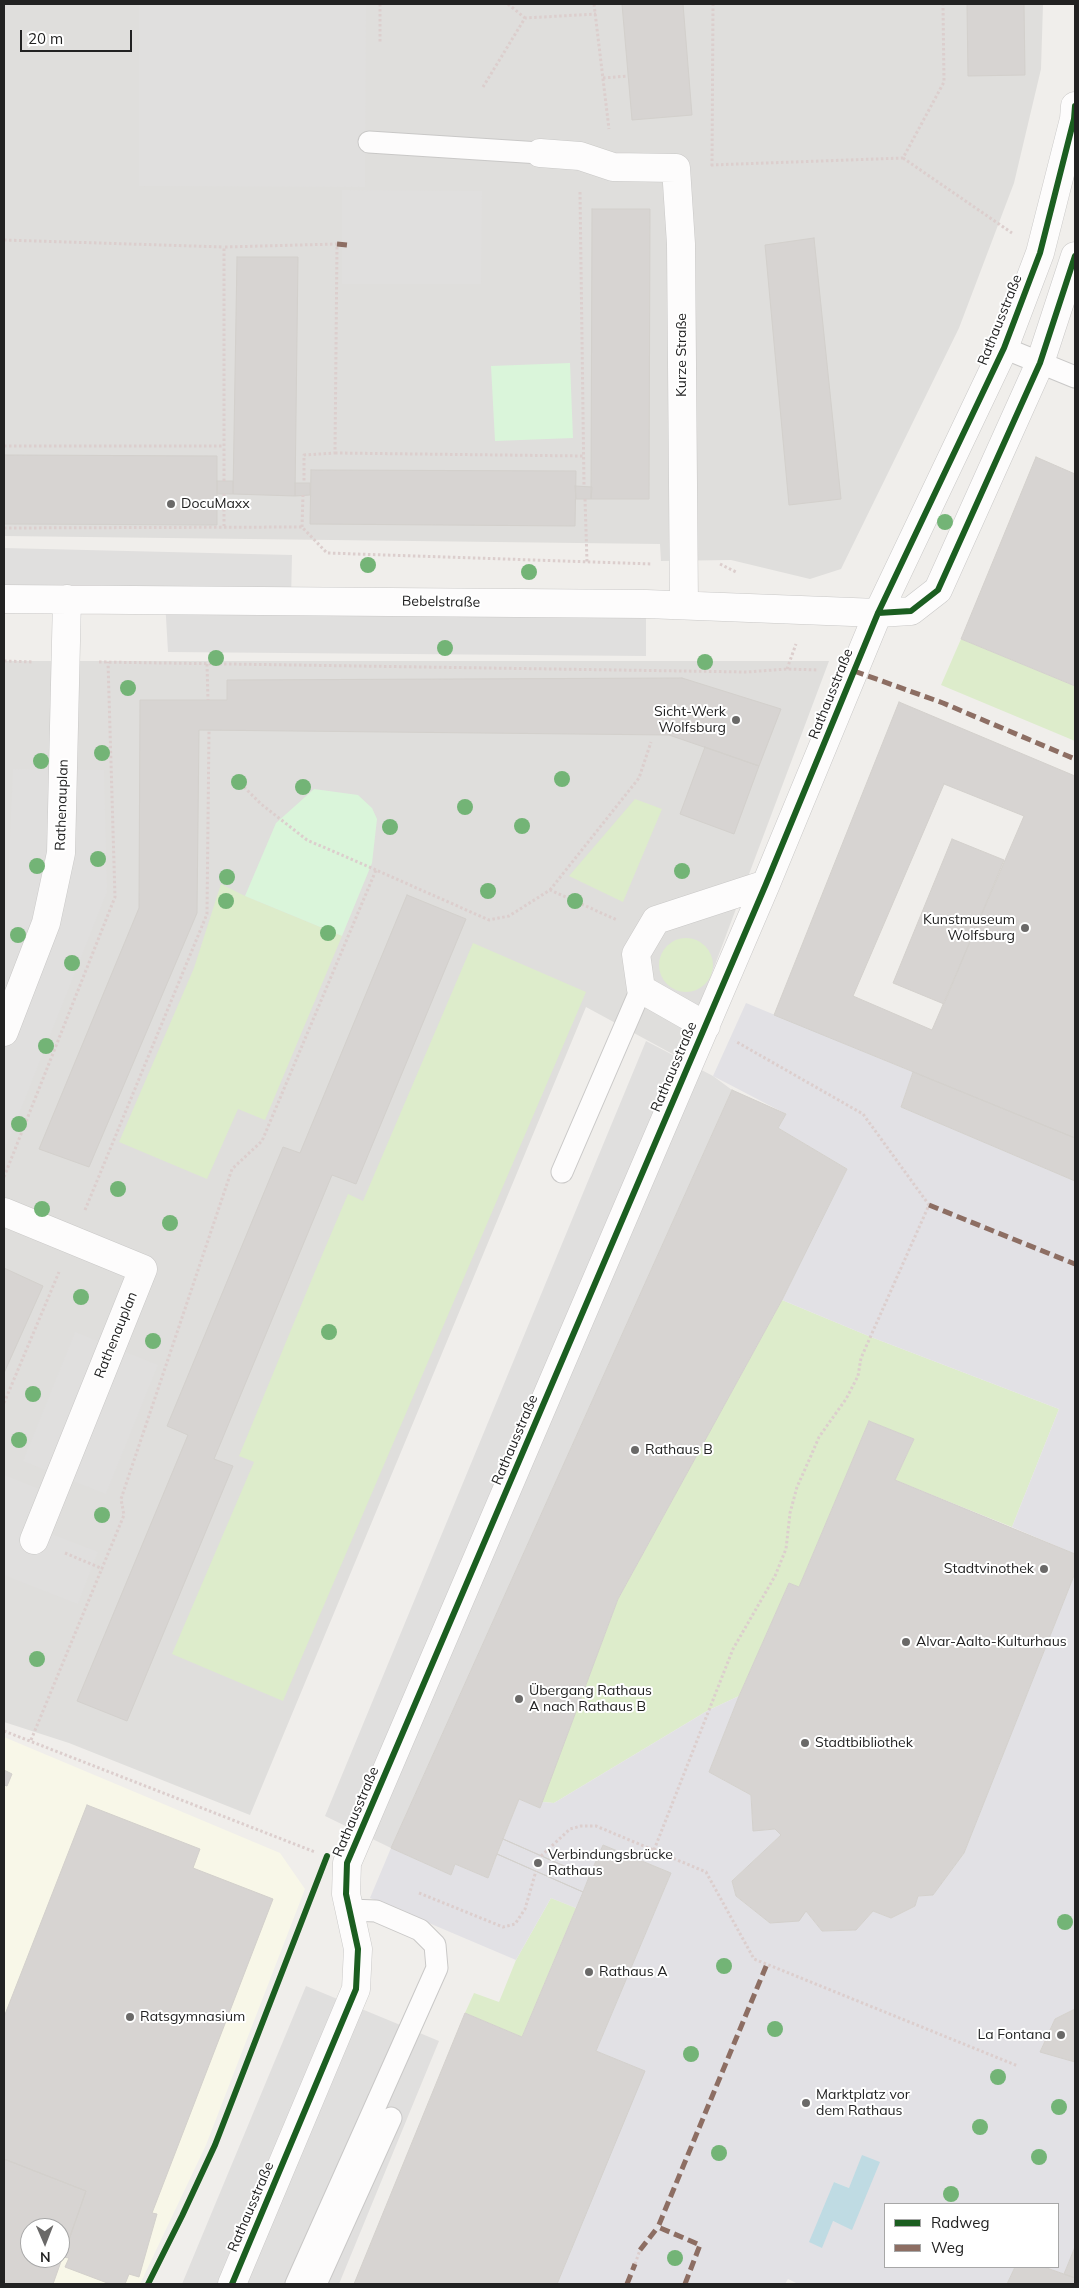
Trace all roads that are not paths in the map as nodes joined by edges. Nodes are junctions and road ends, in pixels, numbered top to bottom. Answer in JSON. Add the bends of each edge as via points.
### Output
{"nodes":[{"id":1,"x":1075,"y":106,"type":"edge"},
{"id":2,"x":369,"y":142,"type":"dead end"},
{"id":3,"x":540,"y":153,"type":"joint"},
{"id":4,"x":1075,"y":256,"type":"edge"},
{"id":5,"x":1004,"y":348,"type":"junction"},
{"id":6,"x":1040,"y":362,"type":"junction"},
{"id":7,"x":1075,"y":377,"type":"edge"},
{"id":8,"x":67,"y":599,"type":"junction"},
{"id":9,"x":4,"y":600,"type":"edge"},
{"id":10,"x":684,"y":605,"type":"junction"},
{"id":11,"x":878,"y":613,"type":"junction"},
{"id":12,"x":766,"y":884,"type":"junction"},
{"id":13,"x":641,"y":989,"type":"junction"},
{"id":14,"x":706,"y":1026,"type":"junction"},
{"id":15,"x":4,"y":1032,"type":"edge"},
{"id":16,"x":562,"y":1172,"type":"dead end"},
{"id":17,"x":4,"y":1212,"type":"edge"},
{"id":18,"x":34,"y":1540,"type":"dead end"},
{"id":19,"x":350,"y":1910,"type":"junction"},
{"id":20,"x":391,"y":2118,"type":"dead end"},
{"id":21,"x":232,"y":2284,"type":"edge"},
{"id":22,"x":296,"y":2284,"type":"edge"},
{"id":23,"x":316,"y":2284,"type":"edge"}],
"edges":[{"from":1,"to":5,"type":"street","name":"Rathausstraße","via":[[1040,253]]},
{"from":2,"to":3,"type":"lane"},
{"from":3,"to":10,"type":"street","name":"Kurze Straße","via":[[580,156],[613,167],[676,168],[681,244]]},
{"from":4,"to":6,"type":"street"},
{"from":5,"to":6,"type":"lane"},
{"from":5,"to":11,"type":"street","name":"Rathausstraße"},
{"from":6,"to":7,"type":"lane"},
{"from":6,"to":11,"type":"street","via":[[938,590],[911,611]]},
{"from":8,"to":9,"type":"street","name":"Bebelstraße"},
{"from":8,"to":10,"type":"street","name":"Bebelstraße"},
{"from":8,"to":15,"type":"street","name":"Rathenauplan","via":[[62,853],[46,923]]},
{"from":10,"to":11,"type":"street","name":"Bebelstraße"},
{"from":11,"to":12,"type":"street","name":"Rathausstraße"},
{"from":12,"to":13,"type":"street","via":[[656,920],[636,954]]},
{"from":12,"to":14,"type":"street","name":"Rathausstraße"},
{"from":13,"to":14,"type":"street","name":"Rathausstraße"},
{"from":13,"to":16,"type":"lane"},
{"from":14,"to":19,"type":"street","name":"Rathausstraße","via":[[347,1863]]},
{"from":17,"to":18,"type":"street","name":"Rathenauplan","via":[[143,1269]]},
{"from":19,"to":21,"type":"street","name":"Rathausstraße","via":[[358,1949],[356,1989]]},
{"from":19,"to":22,"type":"lane","via":[[376,1911],[420,1930],[435,1945],[437,1968]]},
{"from":20,"to":23,"type":"lane"}]}
